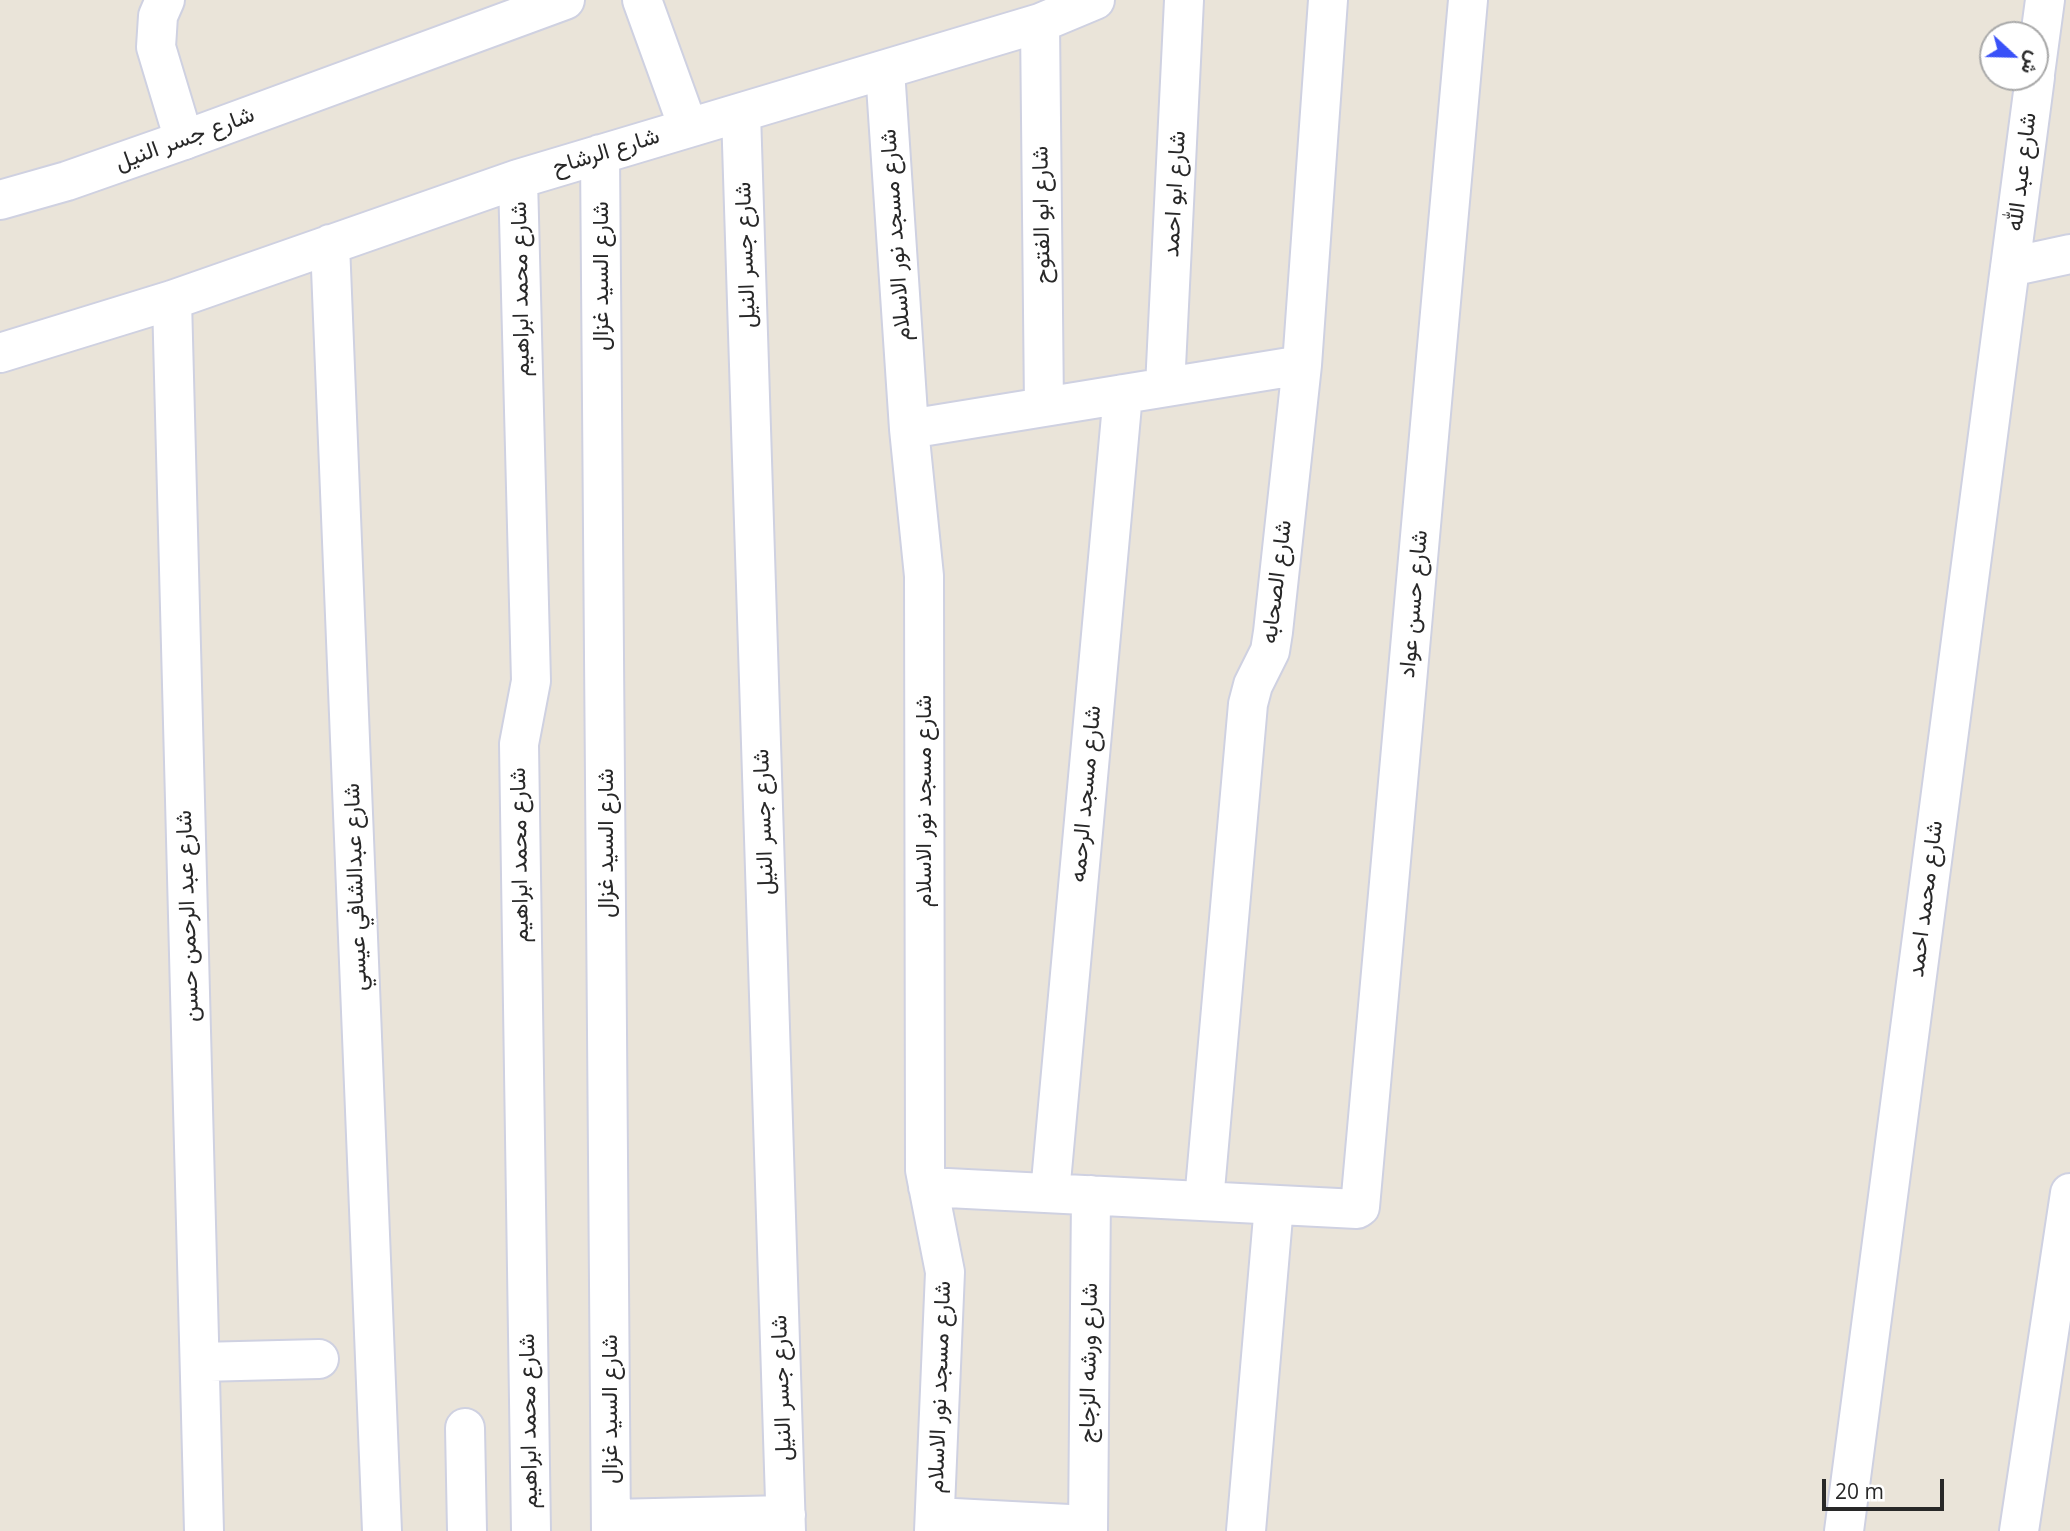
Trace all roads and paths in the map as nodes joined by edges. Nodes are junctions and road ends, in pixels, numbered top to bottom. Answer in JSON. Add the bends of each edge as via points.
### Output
{"nodes":[{"id":1,"x":565,"y":0,"type":"edge"},
{"id":2,"x":642,"y":0,"type":"edge"},
{"id":3,"x":1095,"y":0,"type":"edge"},
{"id":4,"x":1184,"y":0,"type":"edge"},
{"id":5,"x":1328,"y":0,"type":"edge"},
{"id":6,"x":1468,"y":0,"type":"edge"},
{"id":7,"x":2045,"y":0,"type":"edge"},
{"id":8,"x":157,"y":5,"type":"edge"},
{"id":9,"x":2042,"y":21,"type":"edge"},
{"id":10,"x":1040,"y":23,"type":"junction"},
{"id":11,"x":885,"y":70,"type":"junction"},
{"id":12,"x":2033,"y":91,"type":"edge"},
{"id":13,"x":741,"y":113,"type":"junction"},
{"id":14,"x":688,"y":127,"type":"junction"},
{"id":15,"x":184,"y":140,"type":"junction"},
{"id":16,"x":600,"y":154,"type":"junction"},
{"id":17,"x":518,"y":179,"type":"junction"},
{"id":18,"x":0,"y":200,"type":"edge"},
{"id":19,"x":330,"y":244,"type":"junction"},
{"id":20,"x":2070,"y":254,"type":"edge"},
{"id":21,"x":2010,"y":267,"type":"junction"},
{"id":22,"x":172,"y":300,"type":"junction"},
{"id":23,"x":0,"y":354,"type":"edge"},
{"id":24,"x":1302,"y":365,"type":"junction"},
{"id":25,"x":1165,"y":387,"type":"junction"},
{"id":26,"x":1122,"y":394,"type":"junction"},
{"id":27,"x":1044,"y":407,"type":"junction"},
{"id":28,"x":909,"y":429,"type":"junction"},
{"id":29,"x":928,"y":1187,"type":"junction"},
{"id":30,"x":2070,"y":1193,"type":"edge"},
{"id":31,"x":1050,"y":1194,"type":"junction"},
{"id":32,"x":1091,"y":1195,"type":"junction"},
{"id":33,"x":1204,"y":1201,"type":"junction"},
{"id":34,"x":1274,"y":1205,"type":"junction"},
{"id":35,"x":319,"y":1359,"type":"dead end"},
{"id":36,"x":200,"y":1362,"type":"junction"},
{"id":37,"x":465,"y":1428,"type":"dead end"},
{"id":38,"x":786,"y":1523,"type":"edge"},
{"id":39,"x":934,"y":1524,"type":"edge"},
{"id":40,"x":611,"y":1525,"type":"edge"},
{"id":41,"x":1088,"y":1528,"type":"edge"},
{"id":42,"x":204,"y":1531,"type":"edge"},
{"id":43,"x":382,"y":1531,"type":"edge"},
{"id":44,"x":467,"y":1531,"type":"edge"},
{"id":45,"x":531,"y":1531,"type":"edge"},
{"id":46,"x":1247,"y":1531,"type":"edge"},
{"id":47,"x":1844,"y":1531,"type":"edge"},
{"id":48,"x":2019,"y":1531,"type":"edge"}],
"edges":[{"from":1,"to":15,"type":"street","name":"شارع جسر النيل"},
{"from":2,"to":14,"type":"street"},
{"from":3,"to":10,"type":"street","name":"شارع الرشاح"},
{"from":4,"to":25,"type":"street","name":"شارع ابو احمد"},
{"from":5,"to":24,"type":"street","name":"شارع الصحابه"},
{"from":6,"to":34,"type":"street","name":"شارع حسن عواد","via":[[1360,1207]]},
{"from":7,"to":9,"type":"street","name":"شارع عبد الله"},
{"from":8,"to":15,"type":"street","via":[[156,47]]},
{"from":10,"to":11,"type":"street","name":"شارع الرشاح"},
{"from":10,"to":27,"type":"street","name":"شارع ابو الفتوح"},
{"from":11,"to":13,"type":"street","name":"شارع الرشاح"},
{"from":11,"to":28,"type":"street","name":"شارع مسجد نور الاسلام"},
{"from":12,"to":21,"type":"street","name":"شارع عبد الله"},
{"from":13,"to":14,"type":"street","name":"شارع الرشاح"},
{"from":13,"to":38,"type":"street","name":"شارع جسر النيل"},
{"from":14,"to":16,"type":"street","name":"شارع الرشاح"},
{"from":15,"to":18,"type":"street","name":"شارع جسر النيل"},
{"from":16,"to":17,"type":"street","name":"شارع الرشاح"},
{"from":16,"to":40,"type":"street","name":"شارع السيد غزال"},
{"from":17,"to":19,"type":"street","name":"شارع الرشاح"},
{"from":17,"to":45,"type":"street","name":"شارع محمد ابراهيم","via":[[531,681],[519,744]]},
{"from":19,"to":22,"type":"street","name":"شارع الرشاح"},
{"from":19,"to":43,"type":"street","name":"شارع عبدالشافي عيسي"},
{"from":20,"to":21,"type":"street"},
{"from":21,"to":47,"type":"street","name":"شارع محمد احمد"},
{"from":22,"to":23,"type":"street","name":"شارع الرشاح"},
{"from":22,"to":36,"type":"street","name":"شارع عبد الرحمن حسن"},
{"from":24,"to":25,"type":"street"},
{"from":24,"to":33,"type":"street","name":"شارع الصحابه","via":[[1270,651],[1248,705]]},
{"from":25,"to":26,"type":"street"},
{"from":26,"to":27,"type":"street"},
{"from":26,"to":31,"type":"street","name":"شارع مسجد الرحمه"},
{"from":27,"to":28,"type":"street"},
{"from":28,"to":29,"type":"street","name":"شارع مسجد نور الاسلام","via":[[924,576]]},
{"from":29,"to":31,"type":"street"},
{"from":29,"to":39,"type":"street","name":"شارع مسجد نور الاسلام","via":[[945,1272]]},
{"from":30,"to":48,"type":"street"},
{"from":31,"to":32,"type":"street"},
{"from":32,"to":33,"type":"street"},
{"from":32,"to":41,"type":"street","name":"شارع ورشه الزجاج"},
{"from":33,"to":34,"type":"street"},
{"from":34,"to":46,"type":"street"},
{"from":35,"to":36,"type":"street"},
{"from":36,"to":42,"type":"street","name":"شارع عبد الرحمن حسن"},
{"from":37,"to":44,"type":"street"},
{"from":38,"to":40,"type":"street"},
{"from":39,"to":41,"type":"street"}]}
